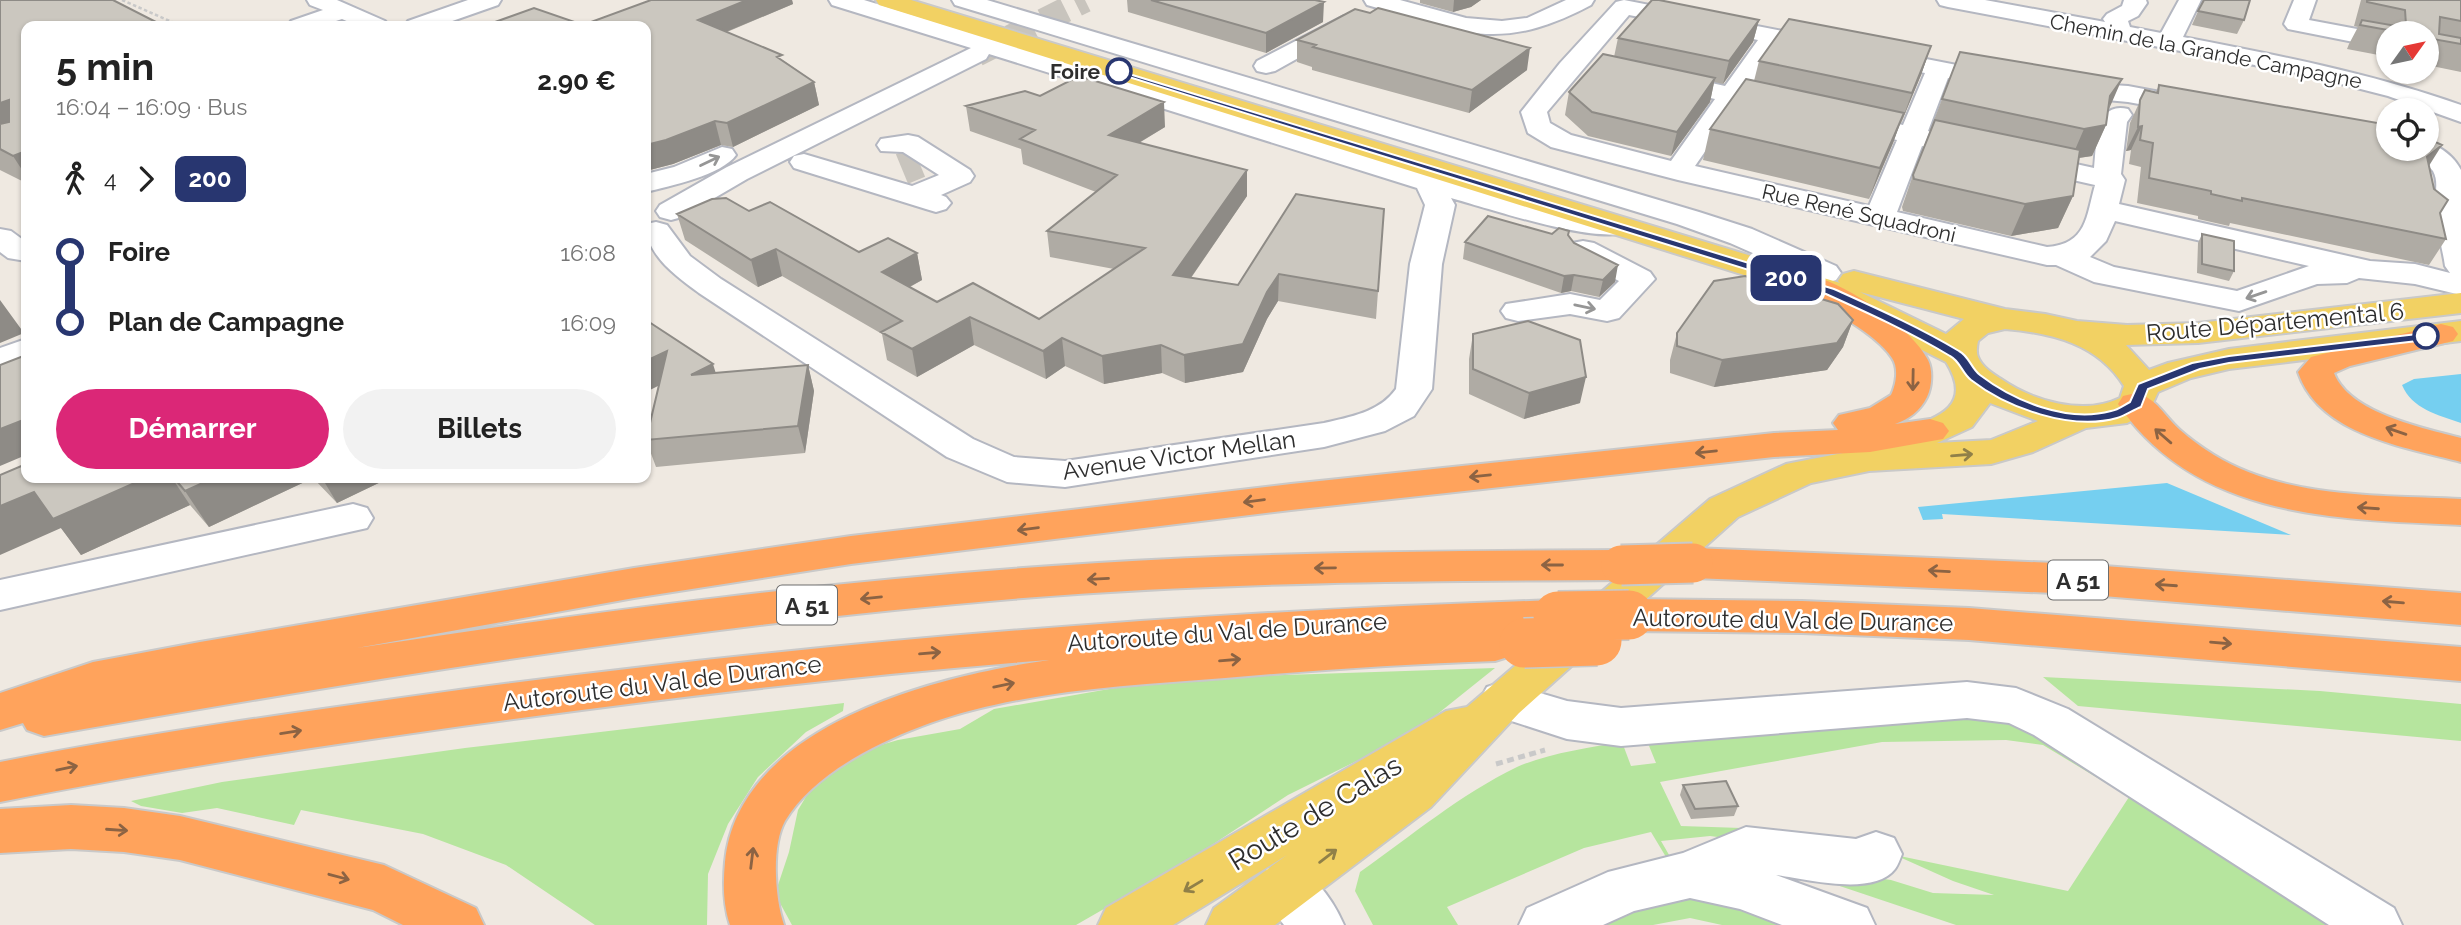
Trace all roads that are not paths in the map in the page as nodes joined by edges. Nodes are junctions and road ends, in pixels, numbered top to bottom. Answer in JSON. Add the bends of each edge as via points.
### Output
{"nodes":[{"id":1,"x":318,"y":0,"type":"edge"},
{"id":2,"x":490,"y":0,"type":"edge"},
{"id":3,"x":839,"y":0,"type":"edge"},
{"id":4,"x":887,"y":0,"type":"edge"},
{"id":5,"x":924,"y":0,"type":"edge"},
{"id":6,"x":962,"y":0,"type":"edge"},
{"id":7,"x":1414,"y":0,"type":"edge"},
{"id":8,"x":1583,"y":0,"type":"edge"},
{"id":9,"x":1948,"y":0,"type":"edge"},
{"id":10,"x":1970,"y":0,"type":"edge"},
{"id":11,"x":2135,"y":0,"type":"edge"},
{"id":12,"x":2167,"y":0,"type":"edge"},
{"id":13,"x":2190,"y":0,"type":"edge"},
{"id":14,"x":2305,"y":0,"type":"edge"},
{"id":15,"x":1379,"y":1,"type":"edge"},
{"id":16,"x":1539,"y":2,"type":"edge"},
{"id":17,"x":2031,"y":4,"type":"edge"},
{"id":18,"x":1472,"y":6,"type":"dead end"},
{"id":19,"x":1685,"y":8,"type":"edge"},
{"id":20,"x":346,"y":12,"type":"junction"},
{"id":21,"x":376,"y":15,"type":"edge"},
{"id":22,"x":316,"y":21,"type":"edge"},
{"id":23,"x":430,"y":21,"type":"edge"},
{"id":24,"x":1773,"y":36,"type":"junction"},
{"id":25,"x":2161,"y":36,"type":"junction"},
{"id":26,"x":2376,"y":40,"type":"edge"},
{"id":27,"x":1051,"y":44,"type":"junction"},
{"id":28,"x":981,"y":49,"type":"junction"},
{"id":29,"x":938,"y":50,"type":"dead end"},
{"id":30,"x":2113,"y":58,"type":"junction"},
{"id":31,"x":1266,"y":66,"type":"dead end"},
{"id":32,"x":1940,"y":67,"type":"junction"},
{"id":33,"x":1640,"y":75,"type":"edge"},
{"id":34,"x":1312,"y":79,"type":"dead end"},
{"id":35,"x":861,"y":87,"type":"dead end"},
{"id":36,"x":1730,"y":95,"type":"junction"},
{"id":37,"x":1284,"y":96,"type":"junction"},
{"id":38,"x":2461,"y":107,"type":"edge"},
{"id":39,"x":2222,"y":111,"type":"edge"},
{"id":40,"x":2461,"y":114,"type":"edge"},
{"id":41,"x":1910,"y":135,"type":"junction"},
{"id":42,"x":1561,"y":141,"type":"junction"},
{"id":43,"x":903,"y":157,"type":"junction"},
{"id":44,"x":2438,"y":161,"type":"edge"},
{"id":45,"x":814,"y":166,"type":"junction"},
{"id":46,"x":748,"y":168,"type":"junction"},
{"id":47,"x":1458,"y":168,"type":"junction"},
{"id":48,"x":1532,"y":171,"type":"junction"},
{"id":49,"x":1678,"y":171,"type":"junction"},
{"id":50,"x":2111,"y":180,"type":"junction"},
{"id":51,"x":651,"y":182,"type":"edge"},
{"id":52,"x":868,"y":182,"type":"junction"},
{"id":53,"x":1500,"y":203,"type":"junction"},
{"id":54,"x":1880,"y":217,"type":"junction"},
{"id":55,"x":2100,"y":219,"type":"junction"},
{"id":56,"x":653,"y":225,"type":"edge"},
{"id":57,"x":1433,"y":229,"type":"junction"},
{"id":58,"x":1644,"y":233,"type":"junction"},
{"id":59,"x":0,"y":238,"type":"edge"},
{"id":60,"x":1583,"y":250,"type":"edge"},
{"id":61,"x":21,"y":251,"type":"edge"},
{"id":62,"x":2197,"y":251,"type":"dead end"},
{"id":63,"x":2064,"y":257,"type":"junction"},
{"id":64,"x":2229,"y":259,"type":"edge"},
{"id":65,"x":2461,"y":265,"type":"edge"},
{"id":66,"x":2370,"y":271,"type":"junction"},
{"id":67,"x":2415,"y":274,"type":"junction"},
{"id":68,"x":2313,"y":275,"type":"junction"},
{"id":69,"x":1820,"y":280,"type":"junction"},
{"id":70,"x":2461,"y":285,"type":"edge"},
{"id":71,"x":2461,"y":303,"type":"edge"},
{"id":72,"x":1518,"y":311,"type":"dead end"},
{"id":73,"x":2005,"y":319,"type":"junction"},
{"id":74,"x":2048,"y":323,"type":"junction"},
{"id":75,"x":2451,"y":333,"type":"edge"},
{"id":76,"x":21,"y":351,"type":"edge"},
{"id":77,"x":0,"y":361,"type":"edge"},
{"id":78,"x":1966,"y":365,"type":"junction"},
{"id":79,"x":2139,"y":395,"type":"junction"},
{"id":80,"x":2079,"y":417,"type":"junction"},
{"id":81,"x":1930,"y":431,"type":"junction"},
{"id":82,"x":1774,"y":445,"type":"junction"},
{"id":83,"x":2461,"y":450,"type":"edge"},
{"id":84,"x":1869,"y":459,"type":"junction"},
{"id":85,"x":2461,"y":512,"type":"edge"},
{"id":86,"x":353,"y":518,"type":"dead end"},
{"id":87,"x":0,"y":595,"type":"edge"},
{"id":88,"x":2461,"y":609,"type":"edge"},
{"id":89,"x":1541,"y":630,"type":"junction"},
{"id":90,"x":2461,"y":664,"type":"edge"},
{"id":91,"x":1503,"y":700,"type":"junction"},
{"id":92,"x":0,"y":712,"type":"edge"},
{"id":93,"x":0,"y":724,"type":"edge"},
{"id":94,"x":0,"y":782,"type":"edge"},
{"id":95,"x":0,"y":831,"type":"edge"},
{"id":96,"x":1877,"y":854,"type":"dead end"},
{"id":97,"x":1690,"y":875,"type":"junction"},
{"id":98,"x":1302,"y":906,"type":"edge"},
{"id":99,"x":457,"y":925,"type":"edge"},
{"id":100,"x":757,"y":925,"type":"edge"},
{"id":101,"x":1125,"y":925,"type":"edge"},
{"id":102,"x":1233,"y":925,"type":"edge"},
{"id":103,"x":1546,"y":925,"type":"edge"},
{"id":104,"x":1848,"y":925,"type":"edge"},
{"id":105,"x":2375,"y":925,"type":"edge"}],
"edges":[{"from":1,"to":20,"type":"street"},
{"from":2,"to":23,"type":"street"},
{"from":3,"to":28,"type":"street"},
{"from":4,"to":27,"type":"main road"},
{"from":5,"to":27,"type":"main road"},
{"from":6,"to":27,"type":"street"},
{"from":7,"to":16,"type":"street","via":[[1495,16],[1515,15]]},
{"from":8,"to":15,"type":"street","via":[[1535,23],[1507,29],[1474,26]]},
{"from":9,"to":30,"type":"street","name":"Chemin de la Grande Campagne"},
{"from":10,"to":17,"type":"street","name":"Chemin de la Grande Campagne"},
{"from":11,"to":30,"type":"street"},
{"from":12,"to":25,"type":"street"},
{"from":13,"to":25,"type":"street"},
{"from":14,"to":26,"type":"street","via":[[2296,24]]},
{"from":15,"to":31,"type":"street"},
{"from":16,"to":18,"type":"street","via":[[1508,10]]},
{"from":17,"to":30,"type":"street","name":"Chemin de la Grande Campagne"},
{"from":19,"to":24,"type":"street","name":"Rue René Squadroni"},
{"from":19,"to":42,"type":"street","name":"Rue René Squadroni","via":[[1624,7],[1588,64],[1534,112],[1538,127]]},
{"from":20,"to":21,"type":"street"},
{"from":20,"to":22,"type":"street"},
{"from":24,"to":32,"type":"street","name":"Rue René Squadroni"},
{"from":24,"to":36,"type":"street"},
{"from":25,"to":30,"type":"street","name":"Chemin de la Grande Campagne"},
{"from":25,"to":38,"type":"street","name":"Chemin de la Grande Campagne","via":[[2360,75]]},
{"from":27,"to":28,"type":"street"},
{"from":27,"to":37,"type":"street"},
{"from":27,"to":45,"type":"street","via":[[852,136]]},
{"from":27,"to":47,"type":"main road"},
{"from":27,"to":47,"type":"street"},
{"from":28,"to":29,"type":"street"},
{"from":28,"to":46,"type":"street"},
{"from":30,"to":32,"type":"street","name":"Rue René Squadroni","via":[[2035,87]]},
{"from":30,"to":39,"type":"street","via":[[2127,94]]},
{"from":30,"to":40,"type":"street","name":"Chemin de la Grande Campagne","via":[[2331,74]]},
{"from":30,"to":50,"type":"street","via":[[2127,122],[2119,176]]},
{"from":32,"to":41,"type":"street"},
{"from":33,"to":36,"type":"street"},
{"from":34,"to":37,"type":"street"},
{"from":51,"to":35,"type":"street","one_way":true,"via":[[694,169]]},
{"from":36,"to":41,"type":"street"},
{"from":36,"to":49,"type":"street"},
{"from":37,"to":47,"type":"street"},
{"from":41,"to":50,"type":"street"},
{"from":41,"to":54,"type":"street"},
{"from":42,"to":48,"type":"street"},
{"from":42,"to":49,"type":"street","name":"Rue René Squadroni"},
{"from":43,"to":45,"type":"street"},
{"from":43,"to":52,"type":"street"},
{"from":43,"to":52,"type":"street","via":[[960,176],[925,199]]},
{"from":44,"to":65,"type":"street","via":[[2451,179],[2450,204]]},
{"from":45,"to":46,"type":"street"},
{"from":45,"to":52,"type":"street"},
{"from":46,"to":56,"type":"street"},
{"from":47,"to":48,"type":"street"},
{"from":47,"to":53,"type":"street"},
{"from":47,"to":57,"type":"street","name":"Avenue Victor Mellan"},
{"from":47,"to":58,"type":"main road"},
{"from":47,"to":69,"type":"main road"},
{"from":48,"to":69,"type":"street","via":[[1712,225]]},
{"from":49,"to":54,"type":"street","name":"Rue René Squadroni"},
{"from":50,"to":55,"type":"street"},
{"from":53,"to":57,"type":"street","via":[[1468,211]]},
{"from":53,"to":58,"type":"street"},
{"from":54,"to":63,"type":"street","name":"Rue René Squadroni"},
{"from":55,"to":62,"type":"street"},
{"from":55,"to":63,"type":"street","via":[[2085,249]]},
{"from":55,"to":66,"type":"street"},
{"from":56,"to":57,"type":"street","name":"Avenue Victor Mellan","via":[[696,276],[960,448],[1007,469],[1065,474],[1324,435],[1372,423],[1401,408],[1414,389],[1418,368]]},
{"from":58,"to":69,"type":"main road"},
{"from":59,"to":61,"type":"street"},
{"from":72,"to":60,"type":"street","one_way":true,"via":[[1570,303],[1607,311],[1639,279]]},
{"from":68,"to":63,"type":"street","name":"Rue René Squadroni","one_way":true,"via":[[2239,301],[2105,275]]},
{"from":64,"to":68,"type":"street"},
{"from":65,"to":67,"type":"street"},
{"from":66,"to":67,"type":"street"},
{"from":66,"to":68,"type":"street"},
{"from":67,"to":70,"type":"street"},
{"from":69,"to":73,"type":"main road"},
{"from":69,"to":78,"type":"main road"},
{"from":69,"to":82,"type":"highway","one_way":true,"via":[[1901,346],[1913,369],[1913,393],[1890,414]]},
{"from":71,"to":74,"type":"main road","name":"Route Départemental 6","via":[[2199,333],[2127,335]]},
{"from":73,"to":74,"type":"main road"},
{"from":73,"to":78,"type":"main road","via":[[1977,325],[1961,337]]},
{"from":74,"to":79,"type":"main road","via":[[2111,349],[2133,368]]},
{"from":75,"to":79,"type":"main road","name":"Route Départemental 6","via":[[2229,359],[2180,370]]},
{"from":83,"to":75,"type":"highway","one_way":true,"via":[[2348,411],[2316,380],[2323,364],[2339,358]]},
{"from":76,"to":77,"type":"street"},
{"from":78,"to":80,"type":"main road","via":[[2001,395],[2038,410]]},
{"from":78,"to":81,"type":"main road","name":"Route de Calas","via":[[1973,400],[1966,414]]},
{"from":79,"to":80,"type":"main road","name":"Route Départemental 6","via":[[2114,415]]},
{"from":85,"to":79,"type":"highway","one_way":true,"via":[[2344,506],[2249,486],[2178,449],[2152,427]]},
{"from":84,"to":80,"type":"main road","name":"Route de Calas","one_way":true,"via":[[1992,452]]},
{"from":81,"to":82,"type":"highway","via":[[1870,440]]},
{"from":81,"to":84,"type":"main road","name":"Route de Calas"},
{"from":82,"to":92,"type":"highway","one_way":true,"via":[[851,550],[200,659],[93,680]]},
{"from":84,"to":91,"type":"main road","name":"Route de Calas","via":[[1800,473],[1724,508]]},
{"from":86,"to":87,"type":"street"},
{"from":88,"to":93,"type":"highway","name":"Autoroute du Val de Durance","number":"A 51","one_way":true,"bridge":true,"via":[[1963,572],[1693,563],[1253,569],[1023,583],[635,624],[342,665]]},
{"from":89,"to":90,"type":"highway","one_way":true,"bridge":true,"via":[[2153,637]]},
{"from":94,"to":89,"type":"highway","name":"Autoroute du Val de Durance","one_way":true,"via":[[343,724],[782,667],[1302,625]]},
{"from":100,"to":89,"type":"highway","one_way":true,"via":[[749,888],[751,856],[760,820],[777,793],[824,754],[932,704],[975,691],[1072,674]]},
{"from":98,"to":91,"type":"main road","name":"Route de Calas","one_way":true},
{"from":91,"to":101,"type":"main road","name":"Route de Calas","one_way":true},
{"from":91,"to":105,"type":"street","via":[[1567,720],[1621,727],[1967,701],[2016,706],[2051,722]]},
{"from":95,"to":99,"type":"highway","one_way":true,"via":[[71,827],[180,838],[384,889]]},
{"from":96,"to":97,"type":"street","via":[[1865,863],[1746,849]]},
{"from":97,"to":103,"type":"street","via":[[1627,889]]},
{"from":97,"to":104,"type":"street","via":[[1741,886]]},
{"from":98,"to":102,"type":"main road","name":"Route de Calas"}]}
